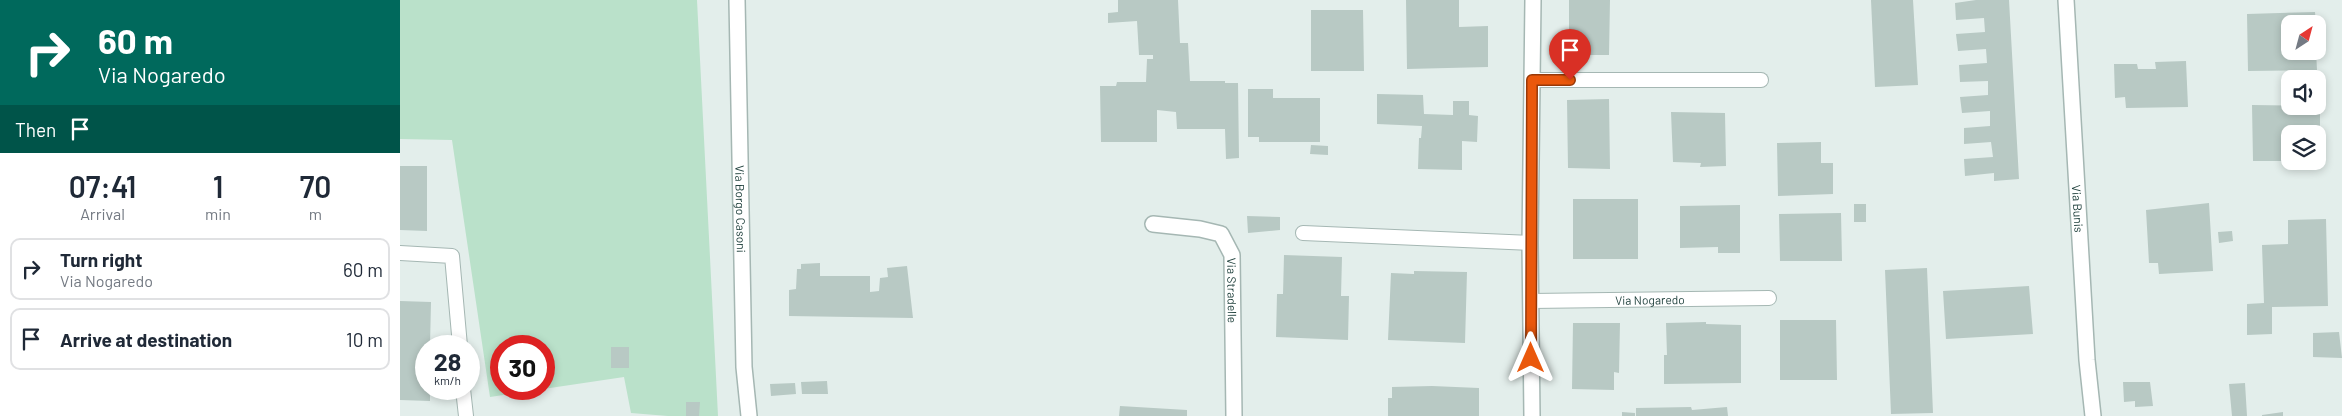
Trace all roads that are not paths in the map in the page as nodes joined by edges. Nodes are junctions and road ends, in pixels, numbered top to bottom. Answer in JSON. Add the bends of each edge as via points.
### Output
{"nodes":[{"id":1,"x":737,"y":0,"type":"edge"},
{"id":2,"x":1533,"y":0,"type":"edge"},
{"id":3,"x":2066,"y":0,"type":"edge"},
{"id":4,"x":1532,"y":80,"type":"junction"},
{"id":5,"x":1761,"y":80,"type":"dead end"},
{"id":6,"x":1153,"y":224,"type":"dead end"},
{"id":7,"x":1303,"y":233,"type":"dead end"},
{"id":8,"x":1530,"y":243,"type":"junction"},
{"id":9,"x":400,"y":253,"type":"edge"},
{"id":10,"x":1770,"y":298,"type":"dead end"},
{"id":11,"x":1531,"y":301,"type":"junction"},
{"id":12,"x":459,"y":335,"type":"edge"},
{"id":13,"x":464,"y":400,"type":"edge"},
{"id":14,"x":466,"y":416,"type":"edge"},
{"id":15,"x":749,"y":416,"type":"edge"},
{"id":16,"x":1234,"y":416,"type":"edge"},
{"id":17,"x":1532,"y":416,"type":"edge"},
{"id":18,"x":2093,"y":416,"type":"edge"}],
"edges":[{"from":1,"to":15,"type":"street","name":"Via Borgo Casoni","via":[[744,366]]},
{"from":2,"to":4,"type":"street"},
{"from":3,"to":18,"type":"street","name":"Via Bunis","via":[[2086,350]]},
{"from":4,"to":5,"type":"lane"},
{"from":4,"to":8,"type":"street"},
{"from":6,"to":16,"type":"street","name":"Via Stradelle","via":[[1221,234],[1232,255]]},
{"from":7,"to":8,"type":"lane"},
{"from":8,"to":11,"type":"street"},
{"from":9,"to":12,"type":"lane","via":[[452,256]]},
{"from":10,"to":11,"type":"lane","name":"Via Nogaredo"},
{"from":11,"to":17,"type":"street"},
{"from":13,"to":14,"type":"lane"}]}
